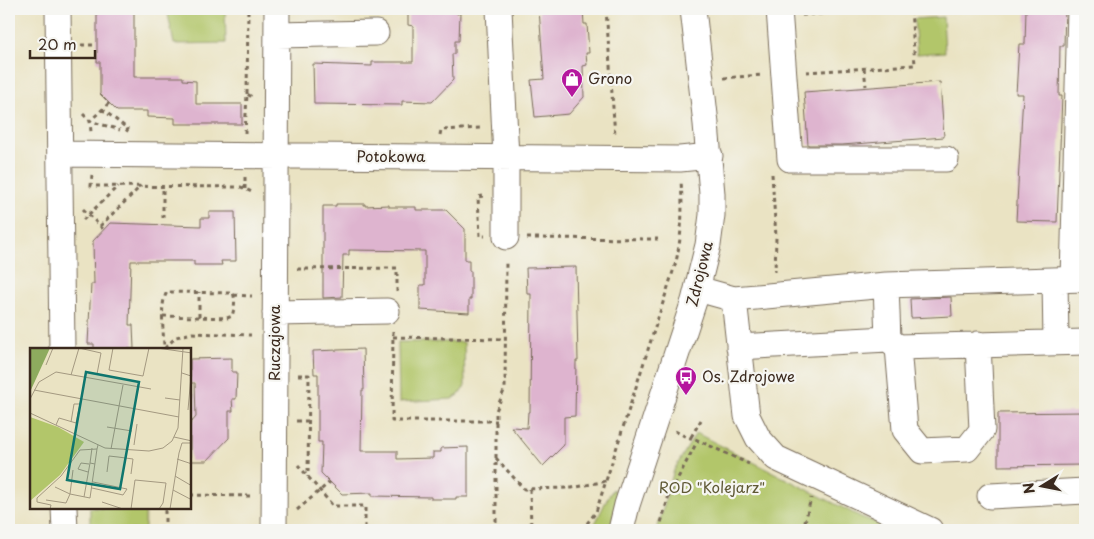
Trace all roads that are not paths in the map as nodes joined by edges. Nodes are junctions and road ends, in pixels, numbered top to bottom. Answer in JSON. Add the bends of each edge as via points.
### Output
{"nodes":[{"id":1,"x":58,"y":9,"type":"edge"},
{"id":2,"x":277,"y":9,"type":"edge"},
{"id":3,"x":499,"y":9,"type":"edge"},
{"id":4,"x":693,"y":9,"type":"edge"},
{"id":5,"x":1080,"y":9,"type":"edge"},
{"id":6,"x":779,"y":13,"type":"edge"},
{"id":7,"x":376,"y":33,"type":"dead end"},
{"id":8,"x":277,"y":35,"type":"junction"},
{"id":9,"x":1082,"y":65,"type":"edge"},
{"id":10,"x":60,"y":154,"type":"junction"},
{"id":11,"x":277,"y":156,"type":"junction"},
{"id":12,"x":710,"y":156,"type":"junction"},
{"id":13,"x":506,"y":158,"type":"junction"},
{"id":14,"x":946,"y":159,"type":"dead end"},
{"id":15,"x":506,"y":239,"type":"road end"},
{"id":16,"x":1071,"y":279,"type":"edge"},
{"id":17,"x":886,"y":285,"type":"junction"},
{"id":18,"x":698,"y":289,"type":"junction"},
{"id":19,"x":734,"y":299,"type":"junction"},
{"id":20,"x":390,"y":311,"type":"road end"},
{"id":21,"x":275,"y":313,"type":"junction"},
{"id":22,"x":1056,"y":342,"type":"junction"},
{"id":23,"x":1085,"y":342,"type":"edge"},
{"id":24,"x":893,"y":343,"type":"junction"},
{"id":25,"x":978,"y":344,"type":"junction"},
{"id":26,"x":738,"y":347,"type":"junction"},
{"id":27,"x":62,"y":348,"type":"edge"},
{"id":28,"x":1085,"y":491,"type":"edge"},
{"id":29,"x":990,"y":496,"type":"dead end"},
{"id":30,"x":64,"y":509,"type":"edge"},
{"id":31,"x":65,"y":530,"type":"edge"},
{"id":32,"x":274,"y":530,"type":"edge"},
{"id":33,"x":621,"y":530,"type":"edge"},
{"id":34,"x":930,"y":530,"type":"edge"}],
"edges":[{"from":1,"to":10,"type":"street"},
{"from":2,"to":8,"type":"street","name":"Ruczajowa"},
{"from":3,"to":13,"type":"street"},
{"from":4,"to":12,"type":"street","name":"Zdrojowa"},
{"from":5,"to":9,"type":"street"},
{"from":6,"to":14,"type":"street","via":[[790,159]]},
{"from":7,"to":8,"type":"street"},
{"from":8,"to":11,"type":"street","name":"Ruczajowa"},
{"from":9,"to":16,"type":"street"},
{"from":10,"to":11,"type":"street"},
{"from":10,"to":27,"type":"street"},
{"from":11,"to":13,"type":"street","name":"Potokowa"},
{"from":11,"to":21,"type":"street","name":"Ruczajowa"},
{"from":12,"to":13,"type":"street","name":"Potokowa","via":[[680,159]]},
{"from":12,"to":18,"type":"street","name":"Zdrojowa","via":[[712,215]]},
{"from":13,"to":15,"type":"street"},
{"from":16,"to":17,"type":"street"},
{"from":16,"to":22,"type":"street"},
{"from":17,"to":19,"type":"street"},
{"from":17,"to":24,"type":"street"},
{"from":18,"to":19,"type":"street"},
{"from":18,"to":33,"type":"street","name":"Zdrojowa"},
{"from":19,"to":26,"type":"street"},
{"from":20,"to":21,"type":"street"},
{"from":21,"to":32,"type":"street","name":"Ruczajowa"},
{"from":22,"to":23,"type":"street"},
{"from":22,"to":25,"type":"street"},
{"from":24,"to":25,"type":"street"},
{"from":24,"to":25,"type":"street","via":[[905,430],[922,451],[967,449],[982,430]]},
{"from":24,"to":26,"type":"street"},
{"from":26,"to":34,"type":"street","via":[[747,416],[758,438],[776,458]]},
{"from":28,"to":29,"type":"street"},
{"from":30,"to":31,"type":"street"}]}
